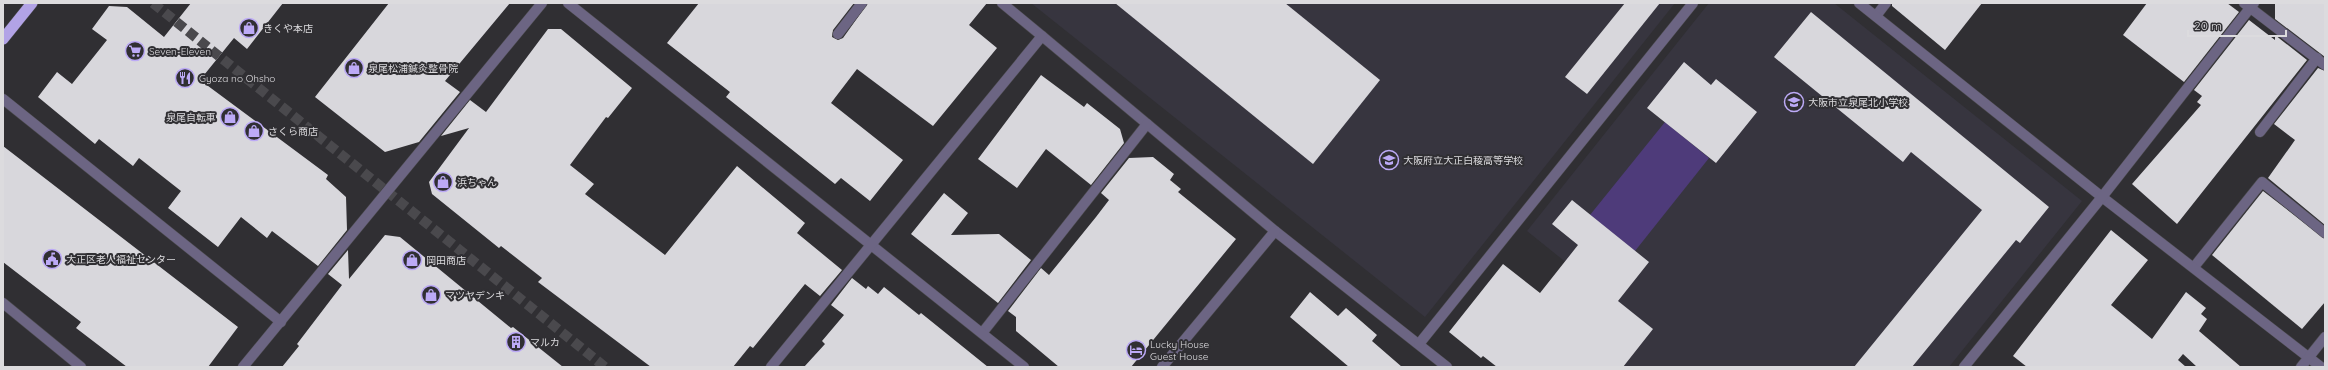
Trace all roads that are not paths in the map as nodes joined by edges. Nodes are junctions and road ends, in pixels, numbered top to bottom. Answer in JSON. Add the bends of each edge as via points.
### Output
{"nodes":[{"id":1,"x":32,"y":3,"type":"edge"},
{"id":2,"x":542,"y":3,"type":"edge"},
{"id":3,"x":568,"y":3,"type":"edge"},
{"id":4,"x":862,"y":3,"type":"edge"},
{"id":5,"x":1002,"y":3,"type":"edge"},
{"id":6,"x":1693,"y":3,"type":"edge"},
{"id":7,"x":1859,"y":3,"type":"edge"},
{"id":8,"x":1886,"y":3,"type":"edge"},
{"id":9,"x":2250,"y":5,"type":"edge"},
{"id":10,"x":1876,"y":16,"type":"junction"},
{"id":11,"x":838,"y":34,"type":"dead end"},
{"id":12,"x":1042,"y":36,"type":"junction"},
{"id":13,"x":3,"y":39,"type":"edge"},
{"id":14,"x":2317,"y":58,"type":"junction"},
{"id":15,"x":2325,"y":65,"type":"edge"},
{"id":16,"x":3,"y":99,"type":"edge"},
{"id":17,"x":1147,"y":124,"type":"junction"},
{"id":18,"x":2260,"y":132,"type":"dead end"},
{"id":19,"x":2102,"y":197,"type":"junction"},
{"id":20,"x":1275,"y":231,"type":"junction"},
{"id":21,"x":2325,"y":234,"type":"edge"},
{"id":22,"x":870,"y":244,"type":"junction"},
{"id":23,"x":2194,"y":267,"type":"junction"},
{"id":24,"x":3,"y":303,"type":"edge"},
{"id":25,"x":281,"y":322,"type":"junction"},
{"id":26,"x":983,"y":332,"type":"junction"},
{"id":27,"x":2325,"y":337,"type":"edge"},
{"id":28,"x":1419,"y":344,"type":"junction"},
{"id":29,"x":2308,"y":357,"type":"junction"},
{"id":30,"x":81,"y":367,"type":"edge"},
{"id":31,"x":244,"y":367,"type":"edge"},
{"id":32,"x":771,"y":367,"type":"edge"},
{"id":33,"x":1024,"y":367,"type":"edge"},
{"id":34,"x":1162,"y":367,"type":"edge"},
{"id":35,"x":1447,"y":367,"type":"edge"},
{"id":36,"x":1964,"y":367,"type":"edge"},
{"id":37,"x":2300,"y":367,"type":"edge"},
{"id":38,"x":2321,"y":367,"type":"edge"}],
"edges":[{"from":1,"to":13,"type":"highway"},
{"from":2,"to":25,"type":"street"},
{"from":3,"to":22,"type":"street"},
{"from":4,"to":11,"type":"street"},
{"from":5,"to":12,"type":"street"},
{"from":6,"to":28,"type":"street"},
{"from":7,"to":10,"type":"street"},
{"from":8,"to":10,"type":"street"},
{"from":9,"to":14,"type":"street"},
{"from":9,"to":19,"type":"street"},
{"from":10,"to":19,"type":"street"},
{"from":12,"to":17,"type":"street"},
{"from":12,"to":22,"type":"street"},
{"from":14,"to":15,"type":"street"},
{"from":14,"to":18,"type":"street"},
{"from":16,"to":25,"type":"street"},
{"from":17,"to":20,"type":"street"},
{"from":17,"to":26,"type":"street"},
{"from":19,"to":23,"type":"street"},
{"from":19,"to":36,"type":"street"},
{"from":20,"to":28,"type":"street"},
{"from":20,"to":34,"type":"street"},
{"from":21,"to":23,"type":"street","via":[[2262,182]]},
{"from":22,"to":26,"type":"street"},
{"from":22,"to":32,"type":"street"},
{"from":23,"to":29,"type":"street"},
{"from":24,"to":30,"type":"street"},
{"from":25,"to":31,"type":"street"},
{"from":26,"to":33,"type":"street"},
{"from":27,"to":29,"type":"street"},
{"from":28,"to":35,"type":"street"},
{"from":29,"to":37,"type":"street"},
{"from":29,"to":38,"type":"street"}]}
